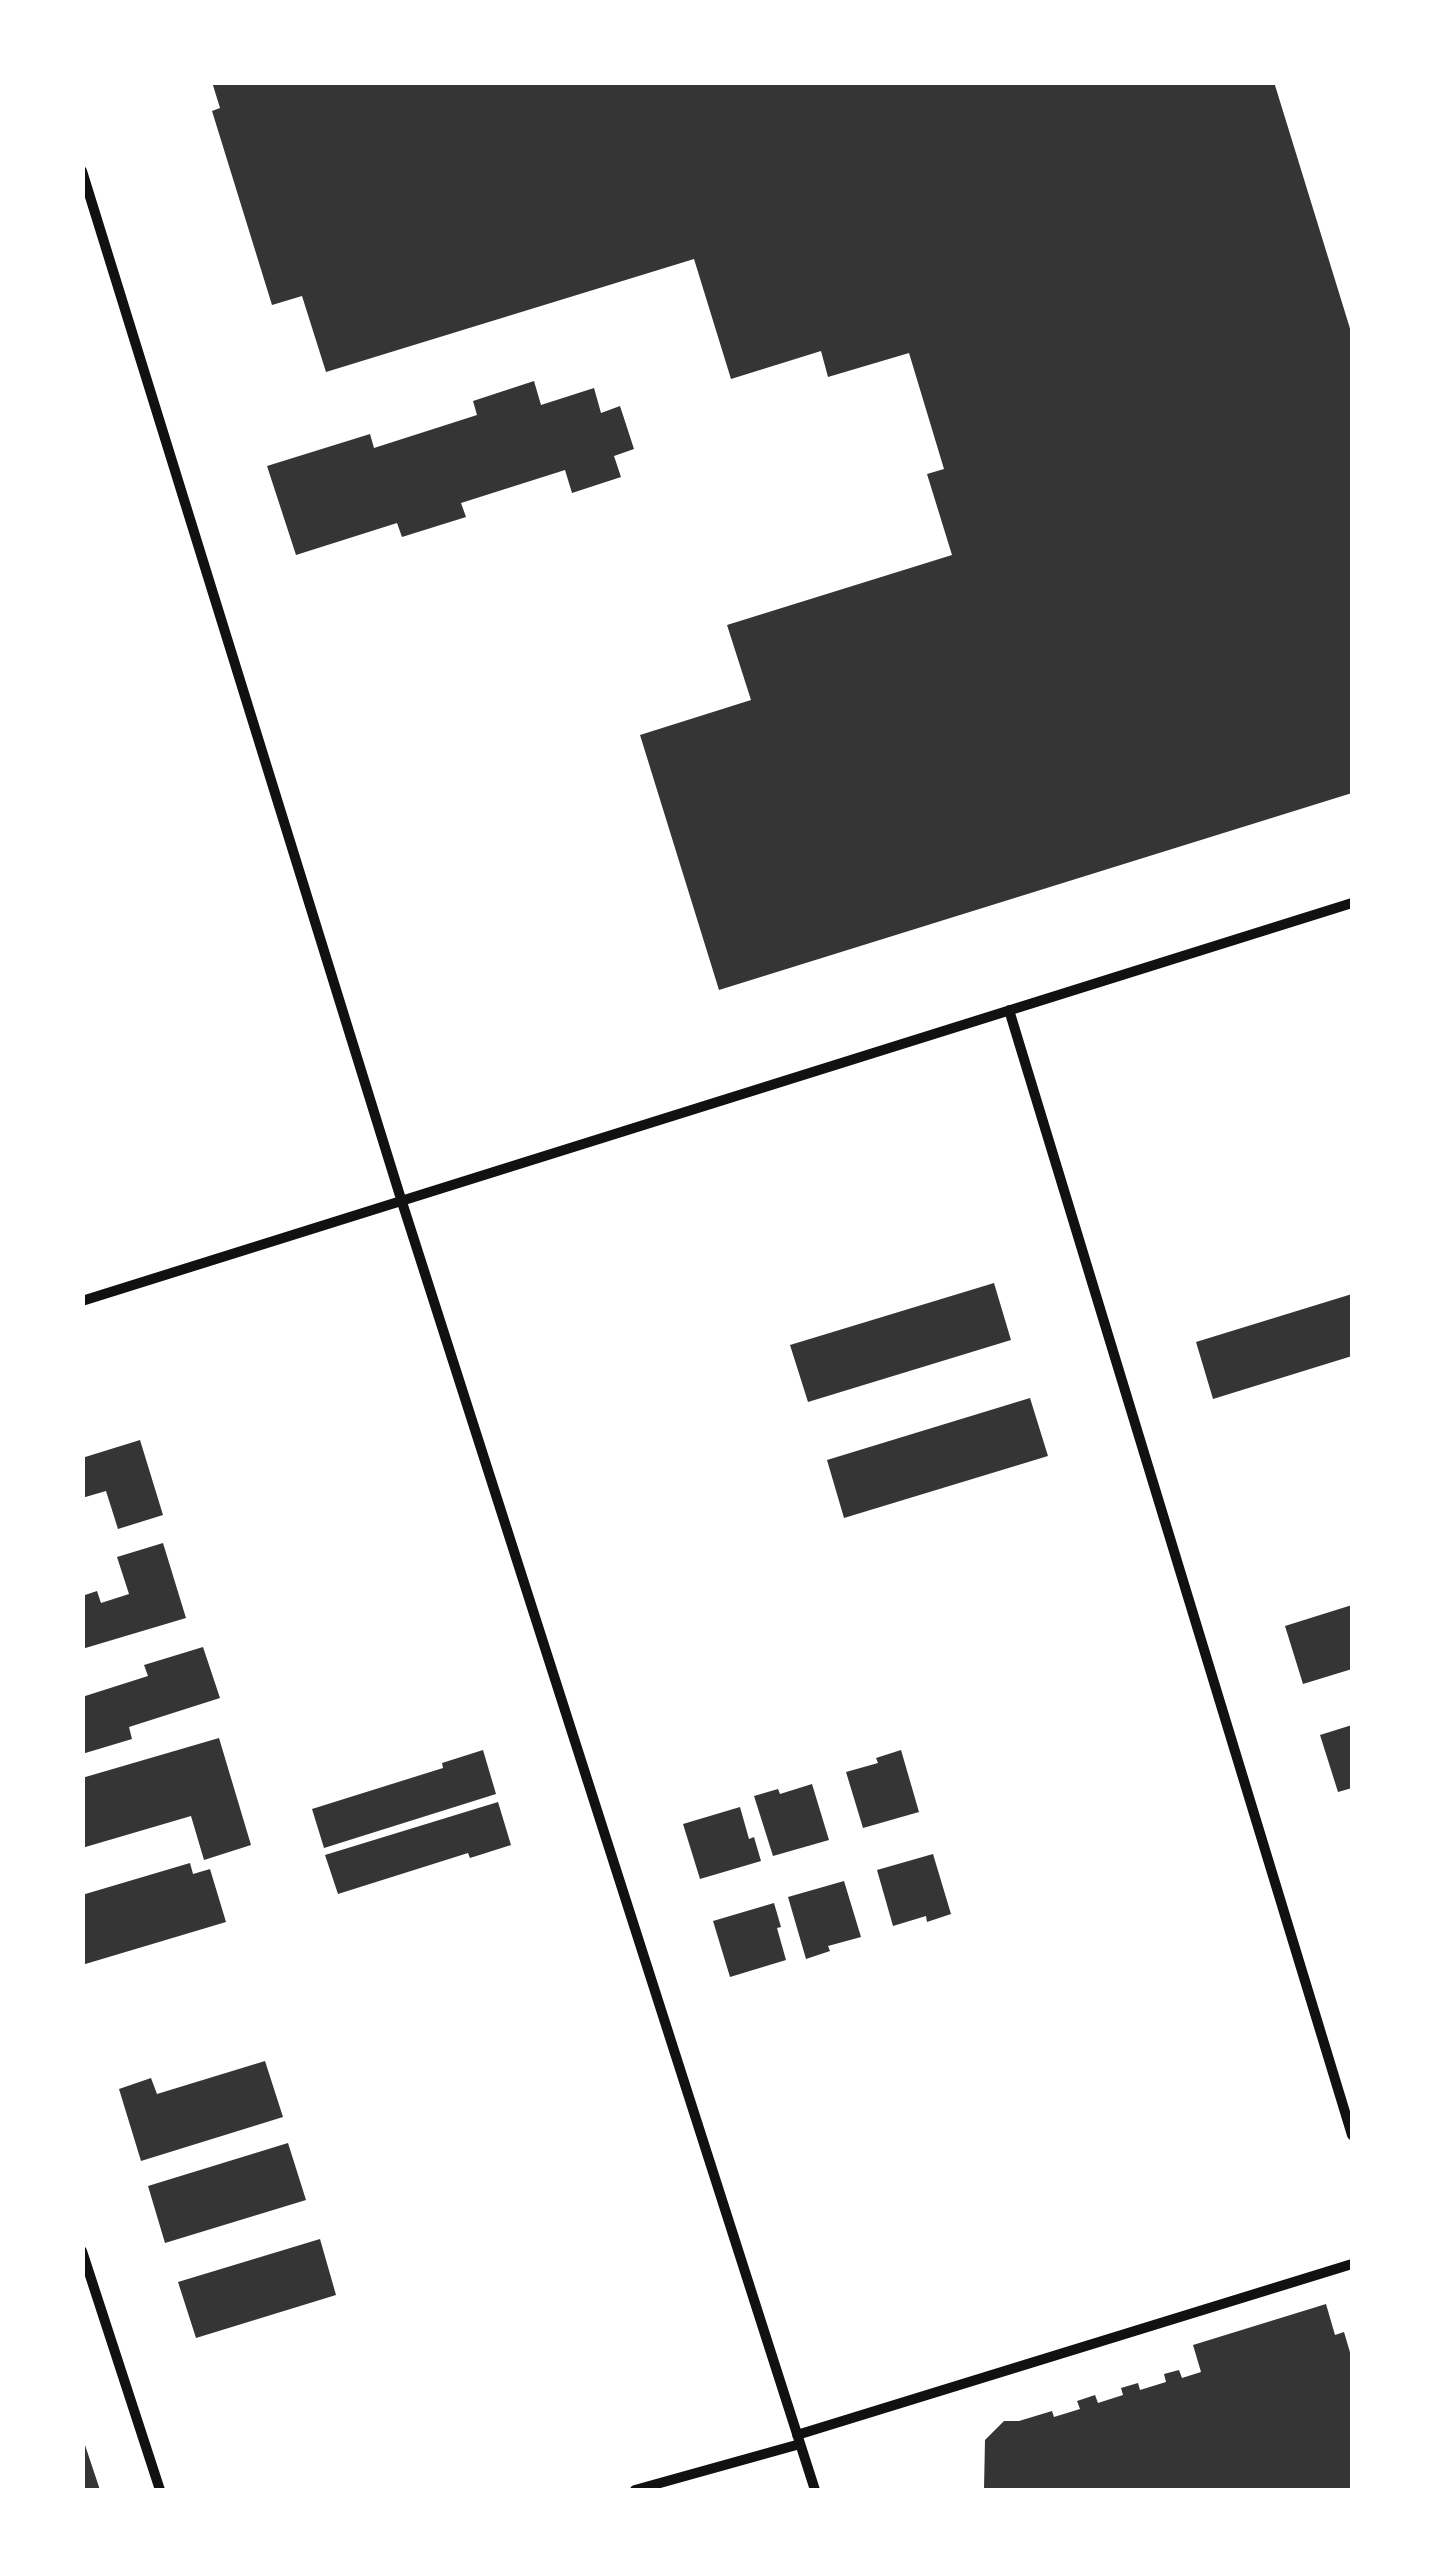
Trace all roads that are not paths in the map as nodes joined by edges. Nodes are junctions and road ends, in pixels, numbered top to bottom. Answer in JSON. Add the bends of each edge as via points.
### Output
{"nodes":[{"id":1,"x":82,"y":171,"type":"edge"},
{"id":2,"x":1352,"y":903,"type":"edge"},
{"id":3,"x":1009,"y":1010,"type":"junction"},
{"id":4,"x":402,"y":1200,"type":"junction"},
{"id":5,"x":82,"y":1301,"type":"edge"},
{"id":6,"x":1352,"y":2135,"type":"edge"},
{"id":7,"x":82,"y":2250,"type":"edge"},
{"id":8,"x":1352,"y":2264,"type":"edge"},
{"id":9,"x":799,"y":2440,"type":"junction"},
{"id":10,"x":160,"y":2490,"type":"edge"},
{"id":11,"x":634,"y":2490,"type":"edge"},
{"id":12,"x":815,"y":2490,"type":"edge"}],
"edges":[{"from":1,"to":4,"type":"street"},
{"from":2,"to":3,"type":"street"},
{"from":3,"to":4,"type":"street"},
{"from":3,"to":6,"type":"street"},
{"from":4,"to":5,"type":"street"},
{"from":4,"to":9,"type":"street"},
{"from":7,"to":10,"type":"street"},
{"from":8,"to":9,"type":"street"},
{"from":9,"to":11,"type":"street"},
{"from":9,"to":12,"type":"street"}]}
